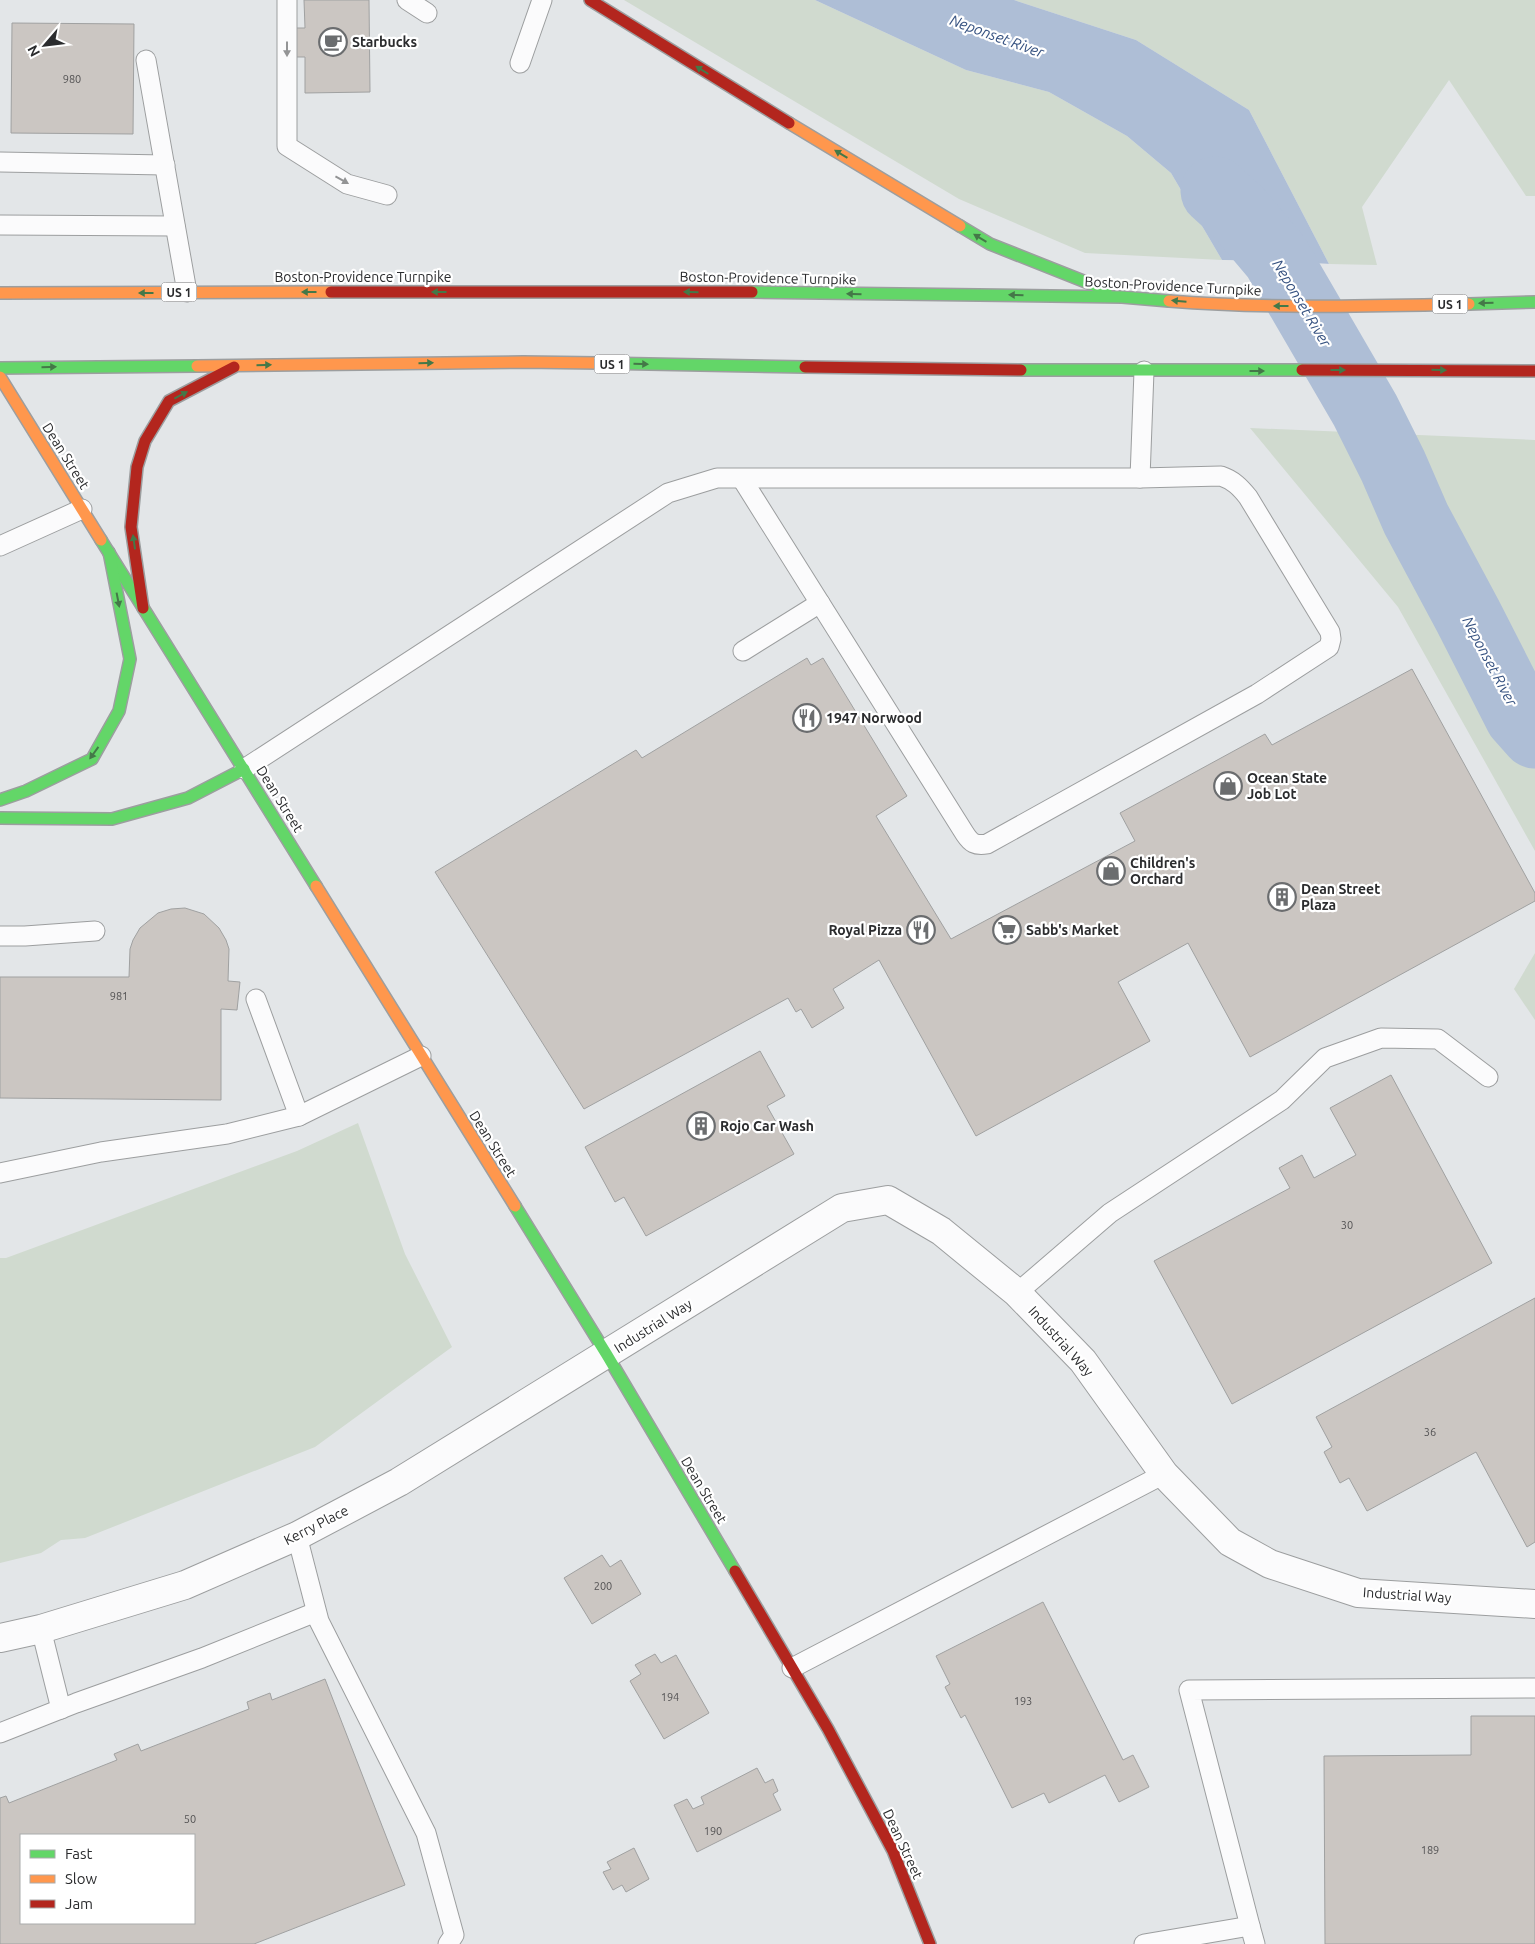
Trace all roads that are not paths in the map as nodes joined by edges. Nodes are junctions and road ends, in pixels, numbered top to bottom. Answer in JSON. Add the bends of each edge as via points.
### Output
{"nodes":[{"id":1,"x":287,"y":0,"type":"edge"},
{"id":2,"x":407,"y":0,"type":"edge"},
{"id":3,"x":542,"y":0,"type":"edge"},
{"id":4,"x":590,"y":0,"type":"edge"},
{"id":5,"x":427,"y":13,"type":"dead end"},
{"id":6,"x":146,"y":60,"type":"dead end"},
{"id":7,"x":520,"y":63,"type":"dead end"},
{"id":8,"x":0,"y":162,"type":"edge"},
{"id":9,"x":165,"y":165,"type":"junction"},
{"id":10,"x":386,"y":195,"type":"dead end"},
{"id":11,"x":0,"y":225,"type":"edge"},
{"id":12,"x":175,"y":226,"type":"junction"},
{"id":13,"x":187,"y":292,"type":"junction"},
{"id":14,"x":0,"y":293,"type":"edge"},
{"id":15,"x":1122,"y":297,"type":"junction"},
{"id":16,"x":1535,"y":302,"type":"edge"},
{"id":17,"x":238,"y":365,"type":"junction"},
{"id":18,"x":0,"y":368,"type":"edge"},
{"id":19,"x":1144,"y":370,"type":"junction"},
{"id":20,"x":1535,"y":372,"type":"edge"},
{"id":21,"x":0,"y":377,"type":"edge"},
{"id":22,"x":742,"y":478,"type":"junction"},
{"id":23,"x":1140,"y":478,"type":"junction"},
{"id":24,"x":82,"y":509,"type":"junction"},
{"id":25,"x":0,"y":546,"type":"edge"},
{"id":26,"x":108,"y":552,"type":"junction"},
{"id":27,"x":820,"y":603,"type":"junction"},
{"id":28,"x":143,"y":608,"type":"junction"},
{"id":29,"x":743,"y":651,"type":"dead end"},
{"id":30,"x":244,"y":769,"type":"junction"},
{"id":31,"x":0,"y":800,"type":"edge"},
{"id":32,"x":0,"y":818,"type":"edge"},
{"id":33,"x":95,"y":932,"type":"dead end"},
{"id":34,"x":0,"y":936,"type":"edge"},
{"id":35,"x":256,"y":999,"type":"dead end"},
{"id":36,"x":421,"y":1056,"type":"junction"},
{"id":37,"x":1488,"y":1077,"type":"dead end"},
{"id":38,"x":299,"y":1116,"type":"junction"},
{"id":39,"x":0,"y":1173,"type":"edge"},
{"id":40,"x":1017,"y":1293,"type":"junction"},
{"id":41,"x":607,"y":1355,"type":"junction"},
{"id":42,"x":1164,"y":1474,"type":"junction"},
{"id":43,"x":297,"y":1536,"type":"junction"},
{"id":44,"x":1535,"y":1604,"type":"edge"},
{"id":45,"x":316,"y":1612,"type":"junction"},
{"id":46,"x":41,"y":1628,"type":"junction"},
{"id":47,"x":0,"y":1638,"type":"edge"},
{"id":48,"x":792,"y":1668,"type":"junction"},
{"id":49,"x":1535,"y":1688,"type":"edge"},
{"id":50,"x":61,"y":1709,"type":"junction"},
{"id":51,"x":0,"y":1733,"type":"edge"},
{"id":52,"x":1250,"y":1926,"type":"junction"},
{"id":53,"x":448,"y":1944,"type":"edge"},
{"id":54,"x":930,"y":1944,"type":"edge"},
{"id":55,"x":1144,"y":1944,"type":"edge"},
{"id":56,"x":1255,"y":1944,"type":"edge"}],
"edges":[{"from":1,"to":10,"type":"lane","one_way":true,"via":[[287,146],[347,184]]},
{"from":2,"to":5,"type":"lane"},
{"from":3,"to":7,"type":"lane"},
{"from":15,"to":4,"type":"main road","one_way":true,"via":[[990,244]]},
{"from":6,"to":9,"type":"lane"},
{"from":8,"to":9,"type":"lane"},
{"from":9,"to":12,"type":"lane"},
{"from":11,"to":12,"type":"lane"},
{"from":12,"to":13,"type":"lane"},
{"from":13,"to":14,"type":"main road","name":"Boston-Providence Turnpike","number":"US 1","one_way":true},
{"from":15,"to":13,"type":"main road","name":"Boston-Providence Turnpike","number":"US 1","one_way":true,"via":[[662,291]]},
{"from":16,"to":15,"type":"main road","name":"Boston-Providence Turnpike","number":"US 1","one_way":true,"via":[[1229,306]]},
{"from":18,"to":17,"type":"main road","number":"US 1","one_way":true},
{"from":17,"to":19,"type":"main road","number":"US 1","one_way":true,"via":[[522,362]]},
{"from":28,"to":17,"type":"main road","one_way":true,"via":[[131,527],[137,468],[145,441],[169,401]]},
{"from":19,"to":20,"type":"main road","number":"US 1","one_way":true},
{"from":19,"to":23,"type":"lane"},
{"from":21,"to":24,"type":"main road","name":"Dean Street"},
{"from":22,"to":23,"type":"lane"},
{"from":22,"to":27,"type":"lane"},
{"from":22,"to":30,"type":"lane","via":[[717,478],[668,493]]},
{"from":23,"to":27,"type":"lane","via":[[1221,476],[1239,486],[1330,632],[1329,647],[1256,694],[986,844],[978,846],[964,834]]},
{"from":24,"to":25,"type":"lane"},
{"from":24,"to":26,"type":"main road","name":"Dean Street"},
{"from":26,"to":28,"type":"main road","name":"Dean Street"},
{"from":26,"to":31,"type":"main road","one_way":true,"via":[[130,659],[119,711],[92,759]]},
{"from":27,"to":29,"type":"lane"},
{"from":28,"to":30,"type":"main road","name":"Dean Street"},
{"from":30,"to":32,"type":"main road","via":[[188,798],[112,820]]},
{"from":30,"to":36,"type":"main road","name":"Dean Street"},
{"from":33,"to":34,"type":"lane"},
{"from":35,"to":38,"type":"lane"},
{"from":36,"to":38,"type":"lane"},
{"from":36,"to":41,"type":"main road","name":"Dean Street"},
{"from":37,"to":40,"type":"lane","via":[[1438,1039],[1381,1038],[1326,1058],[1282,1100],[1110,1213]]},
{"from":38,"to":39,"type":"lane","via":[[227,1134],[100,1152]]},
{"from":40,"to":41,"type":"street","name":"Industrial Way","via":[[941,1231],[888,1200],[842,1208]]},
{"from":40,"to":42,"type":"street","name":"Industrial Way","via":[[1083,1361]]},
{"from":41,"to":43,"type":"street","name":"Kerry Place","via":[[399,1482]]},
{"from":41,"to":48,"type":"main road","name":"Dean Street"},
{"from":42,"to":44,"type":"street","name":"Industrial Way","via":[[1230,1542],[1270,1564],[1358,1593]]},
{"from":42,"to":48,"type":"lane"},
{"from":43,"to":45,"type":"lane"},
{"from":43,"to":46,"type":"street","name":"Kerry Place","via":[[185,1585]]},
{"from":45,"to":50,"type":"lane"},
{"from":45,"to":53,"type":"lane","via":[[426,1833],[454,1935]]},
{"from":46,"to":47,"type":"street","name":"Kerry Place"},
{"from":46,"to":50,"type":"lane"},
{"from":48,"to":54,"type":"main road","name":"Dean Street","via":[[893,1851]]},
{"from":49,"to":52,"type":"lane","via":[[1189,1690]]},
{"from":50,"to":51,"type":"lane"},
{"from":52,"to":55,"type":"lane"},
{"from":52,"to":56,"type":"lane"}]}
